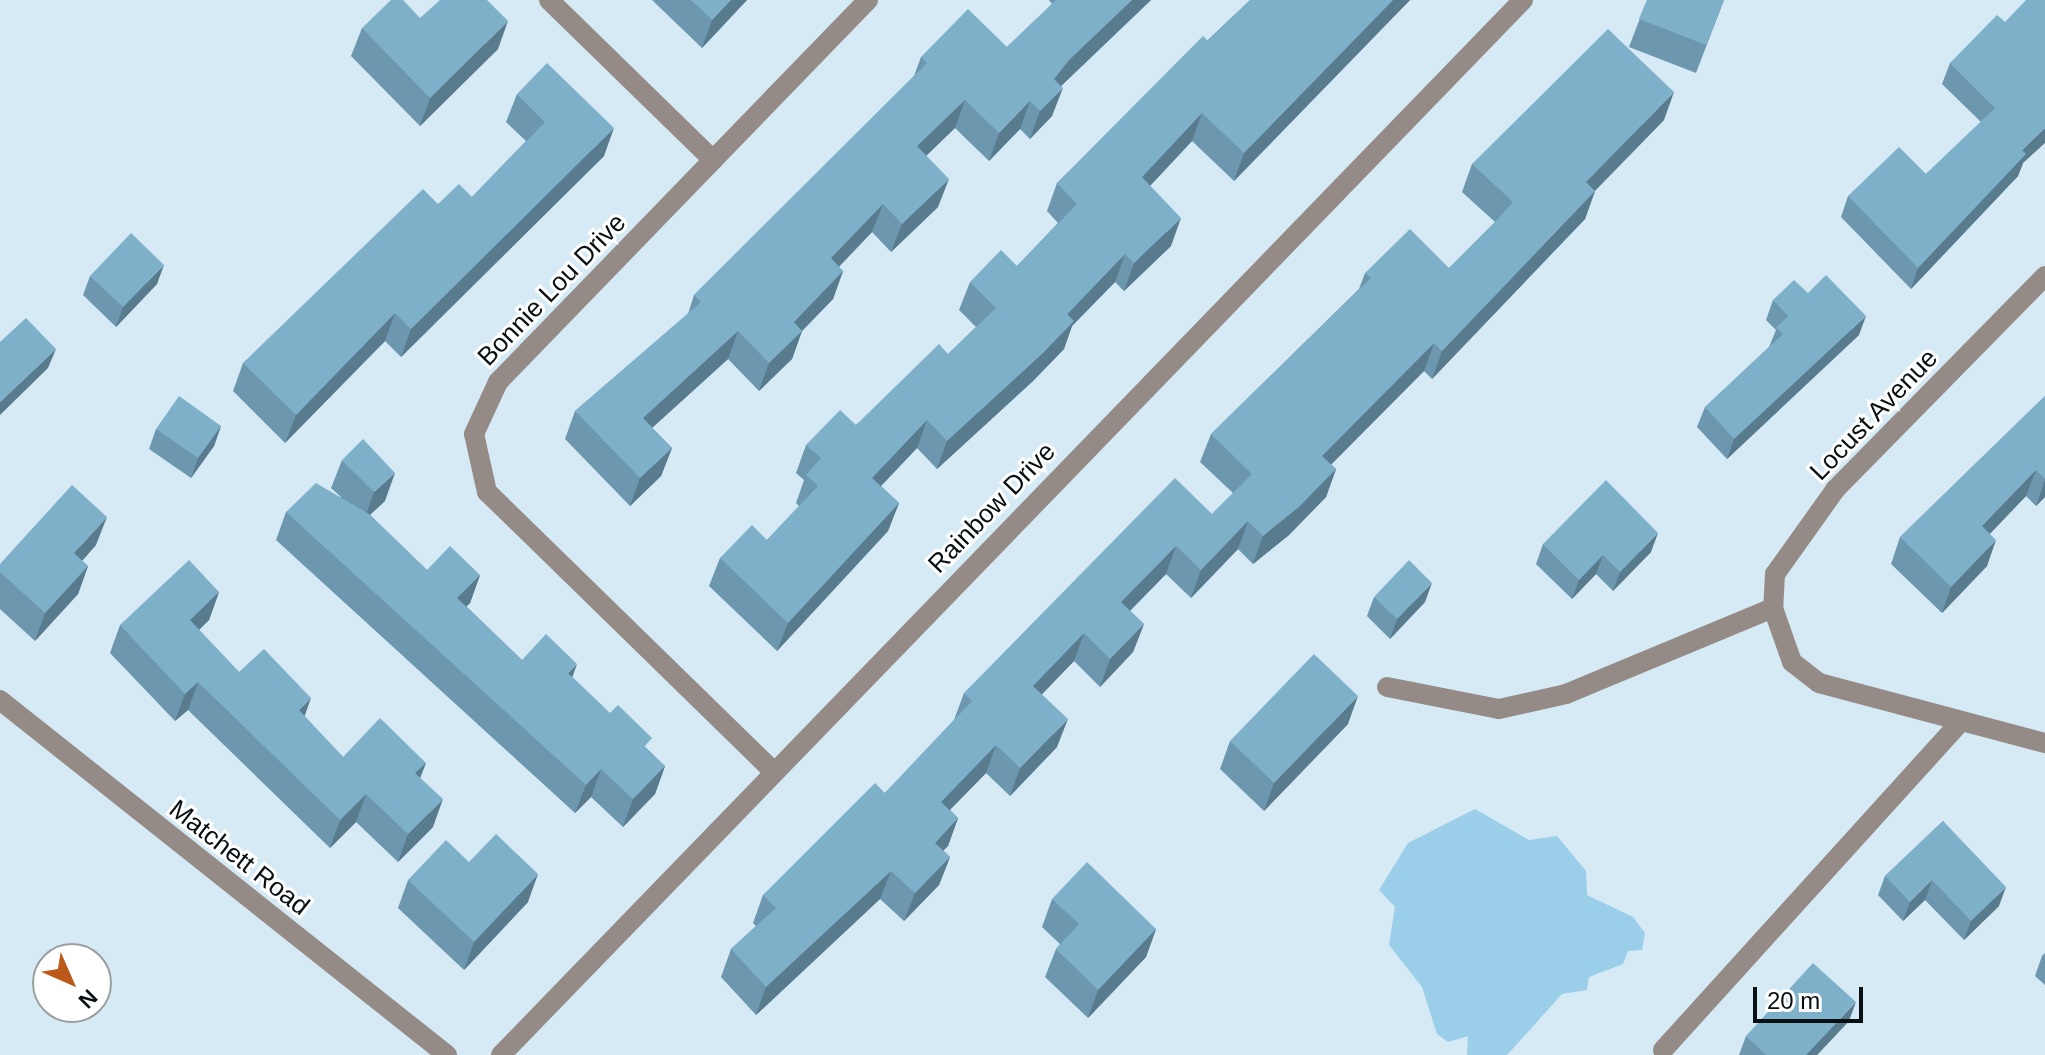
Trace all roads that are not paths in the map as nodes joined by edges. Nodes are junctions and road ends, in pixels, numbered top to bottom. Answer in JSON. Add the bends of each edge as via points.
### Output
{"nodes":[{"id":1,"x":549,"y":0,"type":"edge"},
{"id":2,"x":868,"y":0,"type":"edge"},
{"id":3,"x":1523,"y":0,"type":"edge"},
{"id":4,"x":713,"y":160,"type":"junction"},
{"id":5,"x":2045,"y":276,"type":"edge"},
{"id":6,"x":1773,"y":608,"type":"junction"},
{"id":7,"x":1387,"y":687,"type":"dead end"},
{"id":8,"x":0,"y":700,"type":"edge"},
{"id":9,"x":1959,"y":723,"type":"junction"},
{"id":10,"x":2045,"y":743,"type":"edge"},
{"id":11,"x":772,"y":770,"type":"junction"},
{"id":12,"x":1663,"y":1050,"type":"dead end"},
{"id":13,"x":447,"y":1055,"type":"edge"},
{"id":14,"x":501,"y":1055,"type":"edge"}],
"edges":[{"from":1,"to":4,"type":"street"},
{"from":2,"to":4,"type":"street","name":"Bonnie Lou Drive"},
{"from":3,"to":11,"type":"street","name":"Rainbow Drive"},
{"from":4,"to":11,"type":"street","name":"Bonnie Lou Drive","via":[[498,382],[478,420],[475,461],[487,492]]},
{"from":5,"to":6,"type":"street","name":"Locust Avenue","via":[[1835,490],[1782,561]]},
{"from":6,"to":7,"type":"street","via":[[1566,694],[1499,709]]},
{"from":6,"to":9,"type":"street","via":[[1792,662],[1819,683]]},
{"from":8,"to":13,"type":"street","name":"Matchett Road"},
{"from":9,"to":10,"type":"street"},
{"from":9,"to":12,"type":"street"},
{"from":11,"to":14,"type":"street","name":"Rainbow Drive"}]}
